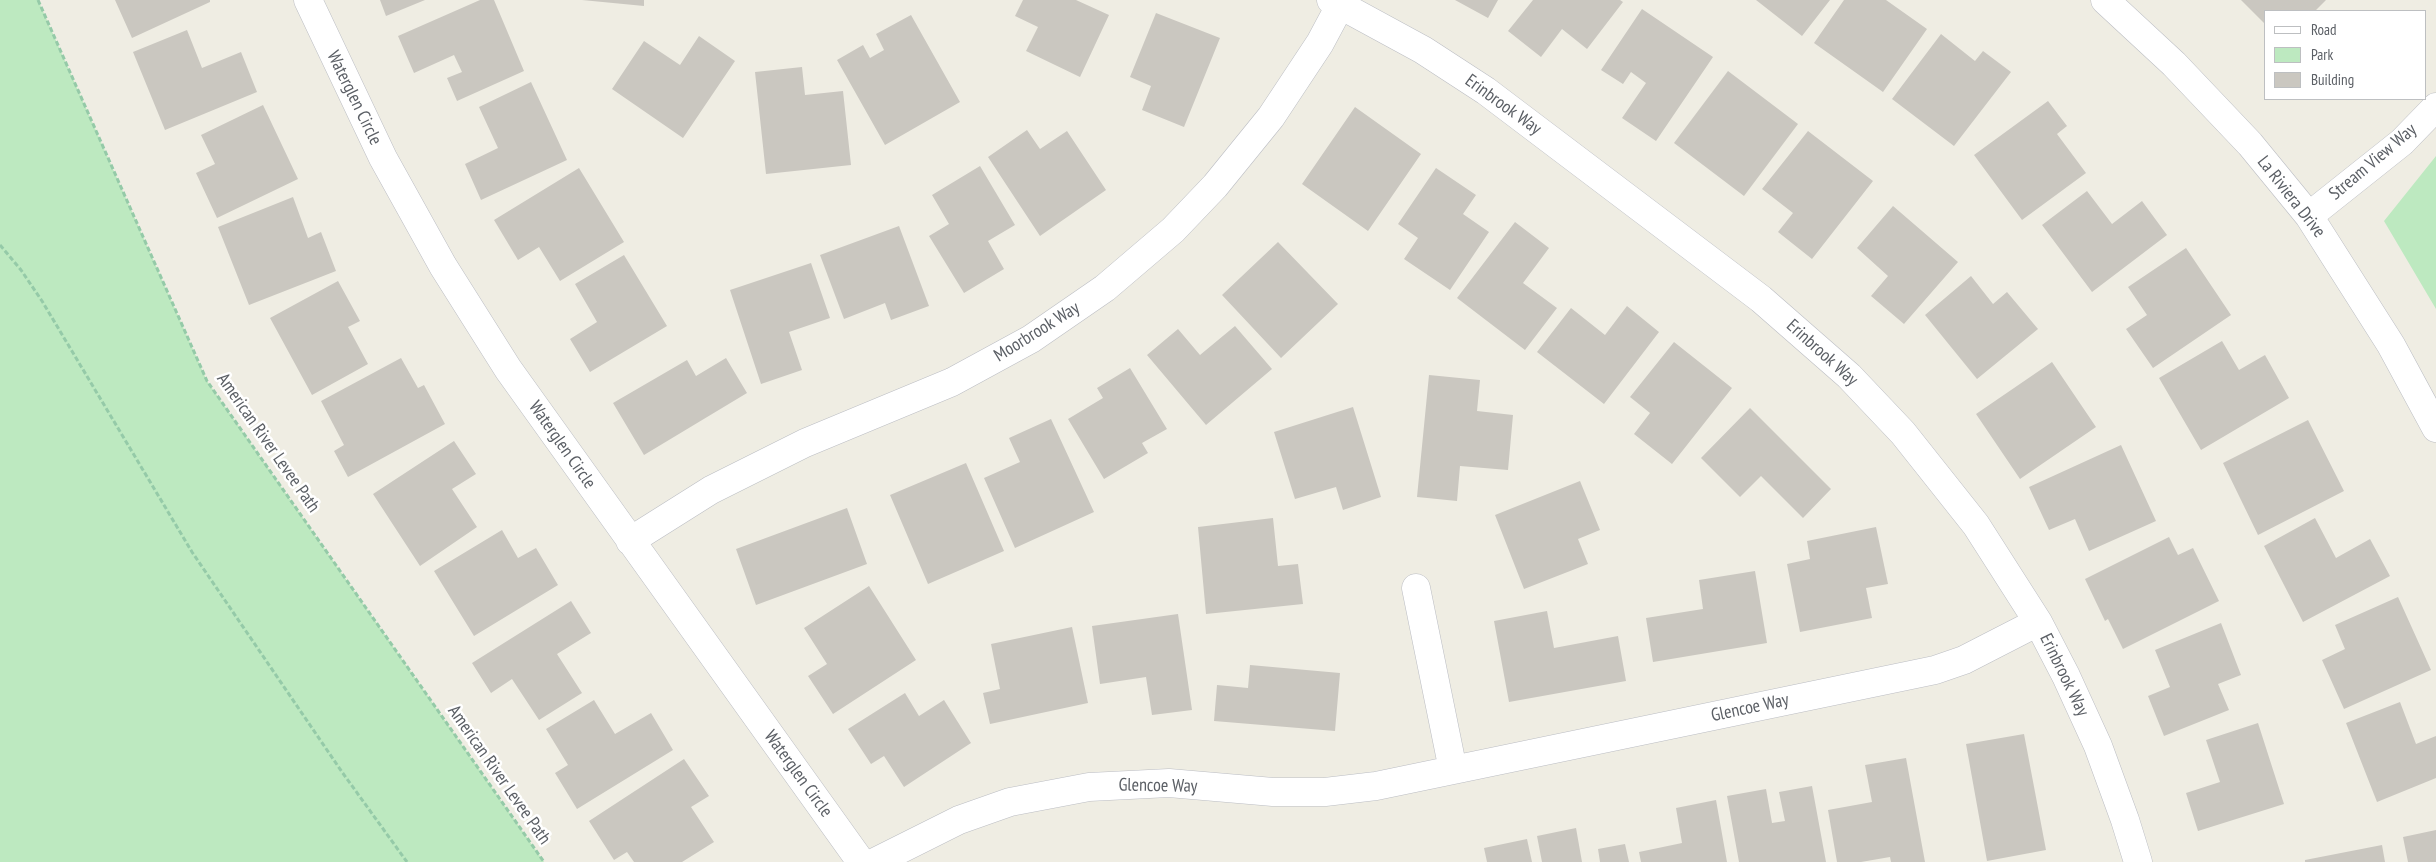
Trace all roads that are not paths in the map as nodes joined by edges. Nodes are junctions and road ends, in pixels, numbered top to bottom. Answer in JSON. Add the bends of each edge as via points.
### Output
{"nodes":[{"id":1,"x":308,"y":0,"type":"edge"},
{"id":2,"x":2105,"y":0,"type":"edge"},
{"id":3,"x":1338,"y":2,"type":"edge"},
{"id":4,"x":2436,"y":107,"type":"edge"},
{"id":5,"x":2309,"y":216,"type":"junction"},
{"id":6,"x":2436,"y":428,"type":"edge"},
{"id":7,"x":630,"y":541,"type":"junction"},
{"id":8,"x":1416,"y":588,"type":"dead end"},
{"id":9,"x":2038,"y":622,"type":"junction"},
{"id":10,"x":1453,"y":770,"type":"junction"},
{"id":11,"x":861,"y":862,"type":"edge"},
{"id":12,"x":875,"y":862,"type":"edge"},
{"id":13,"x":2138,"y":862,"type":"edge"}],
"edges":[{"from":1,"to":7,"type":"street","name":"Waterglen Circle","via":[[383,158],[443,266],[508,369]]},
{"from":2,"to":5,"type":"street","name":"La Riviera Drive","via":[[2174,64],[2250,144]]},
{"from":3,"to":7,"type":"street","name":"Moorbrook Way","via":[[1320,43],[1271,117],[1173,230],[1105,288],[1031,339],[952,382],[805,443],[711,490]]},
{"from":3,"to":9,"type":"street","name":"Erinbrook Way","via":[[1423,50],[1486,91],[1761,298],[1849,376],[1903,433],[1976,525]]},
{"from":4,"to":5,"type":"street","name":"Stream View Way","via":[[2402,142]]},
{"from":5,"to":6,"type":"street","name":"La Riviera Drive","via":[[2391,345]]},
{"from":7,"to":11,"type":"street","name":"Waterglen Circle"},
{"from":8,"to":10,"type":"street"},
{"from":9,"to":10,"type":"street","name":"Glencoe Way","via":[[1964,660],[1935,670]]},
{"from":9,"to":13,"type":"street","name":"Erinbrook Way","via":[[2098,746]]},
{"from":10,"to":12,"type":"street","name":"Glencoe Way","via":[[1376,786],[1325,792],[1273,792],[1169,784],[1088,786],[1010,802],[959,820]]}]}
